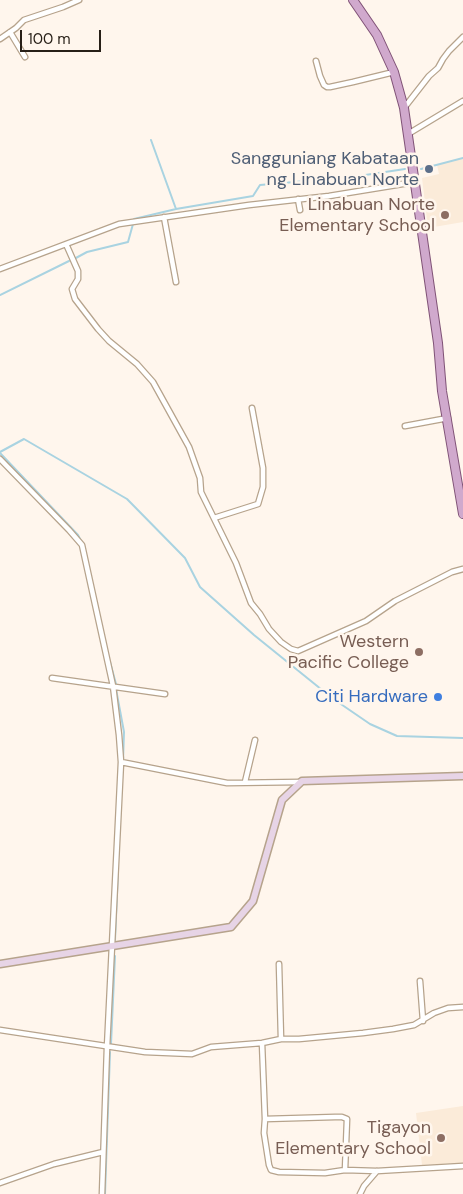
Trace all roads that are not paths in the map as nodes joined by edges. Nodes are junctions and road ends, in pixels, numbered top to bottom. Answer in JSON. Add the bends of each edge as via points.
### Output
{"nodes":[{"id":1,"x":79,"y":0,"type":"edge"},
{"id":2,"x":353,"y":0,"type":"edge"},
{"id":3,"x":10,"y":32,"type":"junction"},
{"id":4,"x":463,"y":37,"type":"edge"},
{"id":5,"x":0,"y":39,"type":"edge"},
{"id":6,"x":25,"y":56,"type":"dead end"},
{"id":7,"x":316,"y":61,"type":"dead end"},
{"id":8,"x":394,"y":72,"type":"junction"},
{"id":9,"x":463,"y":102,"type":"edge"},
{"id":10,"x":404,"y":108,"type":"junction"},
{"id":11,"x":408,"y":134,"type":"junction"},
{"id":12,"x":415,"y":182,"type":"junction"},
{"id":13,"x":298,"y":199,"type":"junction"},
{"id":14,"x":300,"y":210,"type":"dead end"},
{"id":15,"x":164,"y":217,"type":"junction"},
{"id":16,"x":66,"y":244,"type":"junction"},
{"id":17,"x":0,"y":269,"type":"edge"},
{"id":18,"x":176,"y":282,"type":"dead end"},
{"id":19,"x":252,"y":408,"type":"dead end"},
{"id":20,"x":448,"y":418,"type":"junction"},
{"id":21,"x":405,"y":426,"type":"dead end"},
{"id":22,"x":0,"y":459,"type":"edge"},
{"id":23,"x":461,"y":488,"type":"edge"},
{"id":24,"x":463,"y":514,"type":"edge"},
{"id":25,"x":214,"y":518,"type":"junction"},
{"id":26,"x":463,"y":569,"type":"edge"},
{"id":27,"x":52,"y":678,"type":"dead end"},
{"id":28,"x":113,"y":686,"type":"junction"},
{"id":29,"x":165,"y":694,"type":"dead end"},
{"id":30,"x":255,"y":740,"type":"dead end"},
{"id":31,"x":121,"y":762,"type":"junction"},
{"id":32,"x":463,"y":776,"type":"edge"},
{"id":33,"x":245,"y":782,"type":"junction"},
{"id":34,"x":302,"y":782,"type":"junction"},
{"id":35,"x":112,"y":946,"type":"junction"},
{"id":36,"x":0,"y":964,"type":"edge"},
{"id":37,"x":279,"y":964,"type":"dead end"},
{"id":38,"x":420,"y":981,"type":"dead end"},
{"id":39,"x":463,"y":1007,"type":"edge"},
{"id":40,"x":423,"y":1021,"type":"junction"},
{"id":41,"x":0,"y":1030,"type":"edge"},
{"id":42,"x":281,"y":1039,"type":"junction"},
{"id":43,"x":262,"y":1043,"type":"junction"},
{"id":44,"x":107,"y":1047,"type":"junction"},
{"id":45,"x":265,"y":1119,"type":"junction"},
{"id":46,"x":103,"y":1152,"type":"junction"},
{"id":47,"x":463,"y":1166,"type":"edge"},
{"id":48,"x":345,"y":1170,"type":"junction"},
{"id":49,"x":377,"y":1171,"type":"junction"},
{"id":50,"x":0,"y":1183,"type":"edge"},
{"id":51,"x":102,"y":1194,"type":"edge"},
{"id":52,"x":360,"y":1194,"type":"edge"}],
"edges":[{"from":1,"to":3,"type":"street","via":[[24,20]]},
{"from":2,"to":8,"type":"main road","via":[[377,35]]},
{"from":3,"to":5,"type":"street"},
{"from":3,"to":6,"type":"street"},
{"from":4,"to":10,"type":"street"},
{"from":7,"to":8,"type":"street","via":[[327,86]]},
{"from":8,"to":10,"type":"main road"},
{"from":9,"to":11,"type":"street"},
{"from":10,"to":11,"type":"main road"},
{"from":11,"to":12,"type":"main road"},
{"from":12,"to":13,"type":"street"},
{"from":12,"to":20,"type":"main road"},
{"from":13,"to":14,"type":"street"},
{"from":13,"to":15,"type":"street"},
{"from":15,"to":16,"type":"street","via":[[119,224]]},
{"from":15,"to":18,"type":"street"},
{"from":16,"to":17,"type":"street"},
{"from":16,"to":25,"type":"street","via":[[78,272],[72,289],[75,299],[98,329],[153,382],[189,447],[200,478],[201,492]]},
{"from":19,"to":25,"type":"street","via":[[262,468],[263,487],[258,504]]},
{"from":20,"to":21,"type":"street"},
{"from":20,"to":23,"type":"main road"},
{"from":22,"to":28,"type":"street","via":[[82,545]]},
{"from":23,"to":24,"type":"main road"},
{"from":25,"to":26,"type":"street","via":[[251,603],[281,642],[298,651],[366,621],[395,601]]},
{"from":27,"to":28,"type":"street"},
{"from":28,"to":29,"type":"street"},
{"from":28,"to":31,"type":"street"},
{"from":30,"to":33,"type":"street"},
{"from":31,"to":33,"type":"street","via":[[227,783]]},
{"from":31,"to":35,"type":"street"},
{"from":32,"to":34,"type":"main road"},
{"from":33,"to":34,"type":"street"},
{"from":34,"to":35,"type":"main road","via":[[282,800],[253,901],[230,926]]},
{"from":35,"to":36,"type":"main road"},
{"from":35,"to":44,"type":"street"},
{"from":37,"to":42,"type":"street"},
{"from":38,"to":40,"type":"street"},
{"from":39,"to":40,"type":"street","via":[[448,1008]]},
{"from":40,"to":42,"type":"street","via":[[363,1034]]},
{"from":41,"to":44,"type":"street"},
{"from":42,"to":43,"type":"street"},
{"from":43,"to":44,"type":"street","via":[[211,1047],[192,1054]]},
{"from":43,"to":45,"type":"street"},
{"from":44,"to":46,"type":"street"},
{"from":45,"to":48,"type":"street","via":[[264,1133],[271,1170],[325,1173]]},
{"from":45,"to":48,"type":"street","via":[[347,1119]]},
{"from":46,"to":50,"type":"street","via":[[54,1164]]},
{"from":46,"to":51,"type":"street"},
{"from":47,"to":49,"type":"street"},
{"from":48,"to":49,"type":"street"},
{"from":49,"to":52,"type":"street"}]}
